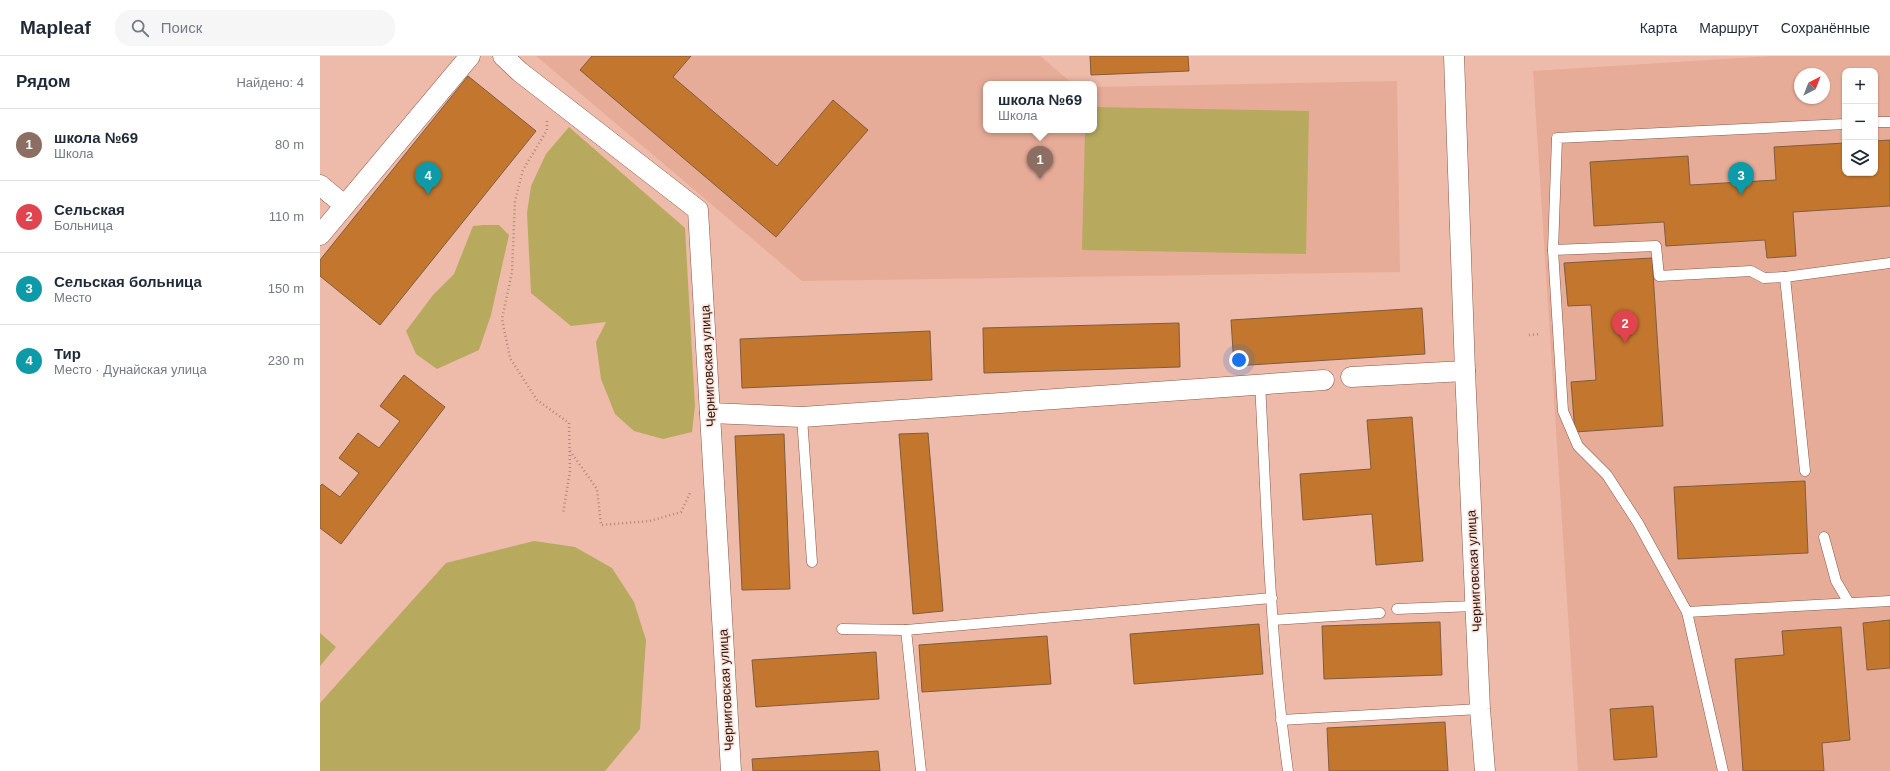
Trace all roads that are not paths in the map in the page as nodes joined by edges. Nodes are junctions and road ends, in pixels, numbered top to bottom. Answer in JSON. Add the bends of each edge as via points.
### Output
{"nodes":[{"id":1,"x":470,"y":56,"type":"edge"},
{"id":2,"x":503,"y":56,"type":"edge"},
{"id":3,"x":1454,"y":56,"type":"edge"},
{"id":4,"x":1878,"y":122,"type":"edge"},
{"id":5,"x":1890,"y":122,"type":"edge"},
{"id":6,"x":1842,"y":124,"type":"edge"},
{"id":7,"x":320,"y":185,"type":"edge"},
{"id":8,"x":344,"y":205,"type":"junction"},
{"id":9,"x":320,"y":235,"type":"edge"},
{"id":10,"x":1554,"y":250,"type":"junction"},
{"id":11,"x":1890,"y":263,"type":"edge"},
{"id":12,"x":1785,"y":277,"type":"junction"},
{"id":13,"x":1465,"y":371,"type":"junction"},
{"id":14,"x":1352,"y":376,"type":"dead end"},
{"id":15,"x":1324,"y":380,"type":"dead end"},
{"id":16,"x":1260,"y":383,"type":"junction"},
{"id":17,"x":710,"y":413,"type":"junction"},
{"id":18,"x":802,"y":417,"type":"junction"},
{"id":19,"x":1805,"y":471,"type":"dead end"},
{"id":20,"x":1824,"y":537,"type":"dead end"},
{"id":21,"x":812,"y":562,"type":"dead end"},
{"id":22,"x":1272,"y":598,"type":"junction"},
{"id":23,"x":1890,"y":601,"type":"edge"},
{"id":24,"x":1849,"y":603,"type":"junction"},
{"id":25,"x":1475,"y":606,"type":"junction"},
{"id":26,"x":1397,"y":609,"type":"dead end"},
{"id":27,"x":1687,"y":612,"type":"junction"},
{"id":28,"x":1380,"y":613,"type":"dead end"},
{"id":29,"x":1273,"y":620,"type":"junction"},
{"id":30,"x":842,"y":630,"type":"dead end"},
{"id":31,"x":906,"y":630,"type":"junction"},
{"id":32,"x":1480,"y":709,"type":"junction"},
{"id":33,"x":1281,"y":720,"type":"junction"},
{"id":34,"x":731,"y":771,"type":"edge"},
{"id":35,"x":921,"y":771,"type":"edge"},
{"id":36,"x":1288,"y":771,"type":"edge"},
{"id":37,"x":1485,"y":771,"type":"edge"},
{"id":38,"x":1723,"y":771,"type":"edge"}],
"edges":[{"from":1,"to":8,"type":"street"},
{"from":2,"to":17,"type":"street","name":"Черниговская улица","via":[[520,72],[698,210]]},
{"from":3,"to":13,"type":"street","name":"Черниговская улица"},
{"from":4,"to":5,"type":"lane"},
{"from":6,"to":10,"type":"lane","via":[[1557,138]]},
{"from":7,"to":8,"type":"street"},
{"from":8,"to":9,"type":"street"},
{"from":10,"to":12,"type":"lane","via":[[1656,246],[1659,276],[1751,271],[1764,278]]},
{"from":10,"to":27,"type":"lane","via":[[1562,411],[1578,446],[1607,475],[1638,523]]},
{"from":11,"to":12,"type":"lane"},
{"from":12,"to":19,"type":"lane"},
{"from":13,"to":14,"type":"street"},
{"from":13,"to":25,"type":"street","name":"Черниговская улица"},
{"from":15,"to":16,"type":"street"},
{"from":16,"to":18,"type":"street"},
{"from":16,"to":22,"type":"lane"},
{"from":17,"to":18,"type":"street"},
{"from":17,"to":34,"type":"street","name":"Черниговская улица"},
{"from":18,"to":21,"type":"lane"},
{"from":20,"to":24,"type":"lane","via":[[1836,581]]},
{"from":22,"to":29,"type":"lane"},
{"from":22,"to":31,"type":"lane"},
{"from":23,"to":24,"type":"lane"},
{"from":24,"to":27,"type":"lane"},
{"from":25,"to":26,"type":"lane"},
{"from":25,"to":32,"type":"street","name":"Черниговская улица"},
{"from":27,"to":38,"type":"lane"},
{"from":28,"to":29,"type":"lane"},
{"from":29,"to":33,"type":"lane"},
{"from":30,"to":31,"type":"lane"},
{"from":31,"to":35,"type":"lane"},
{"from":32,"to":33,"type":"lane"},
{"from":32,"to":37,"type":"street","name":"Черниговская улица"},
{"from":33,"to":36,"type":"lane"}]}
